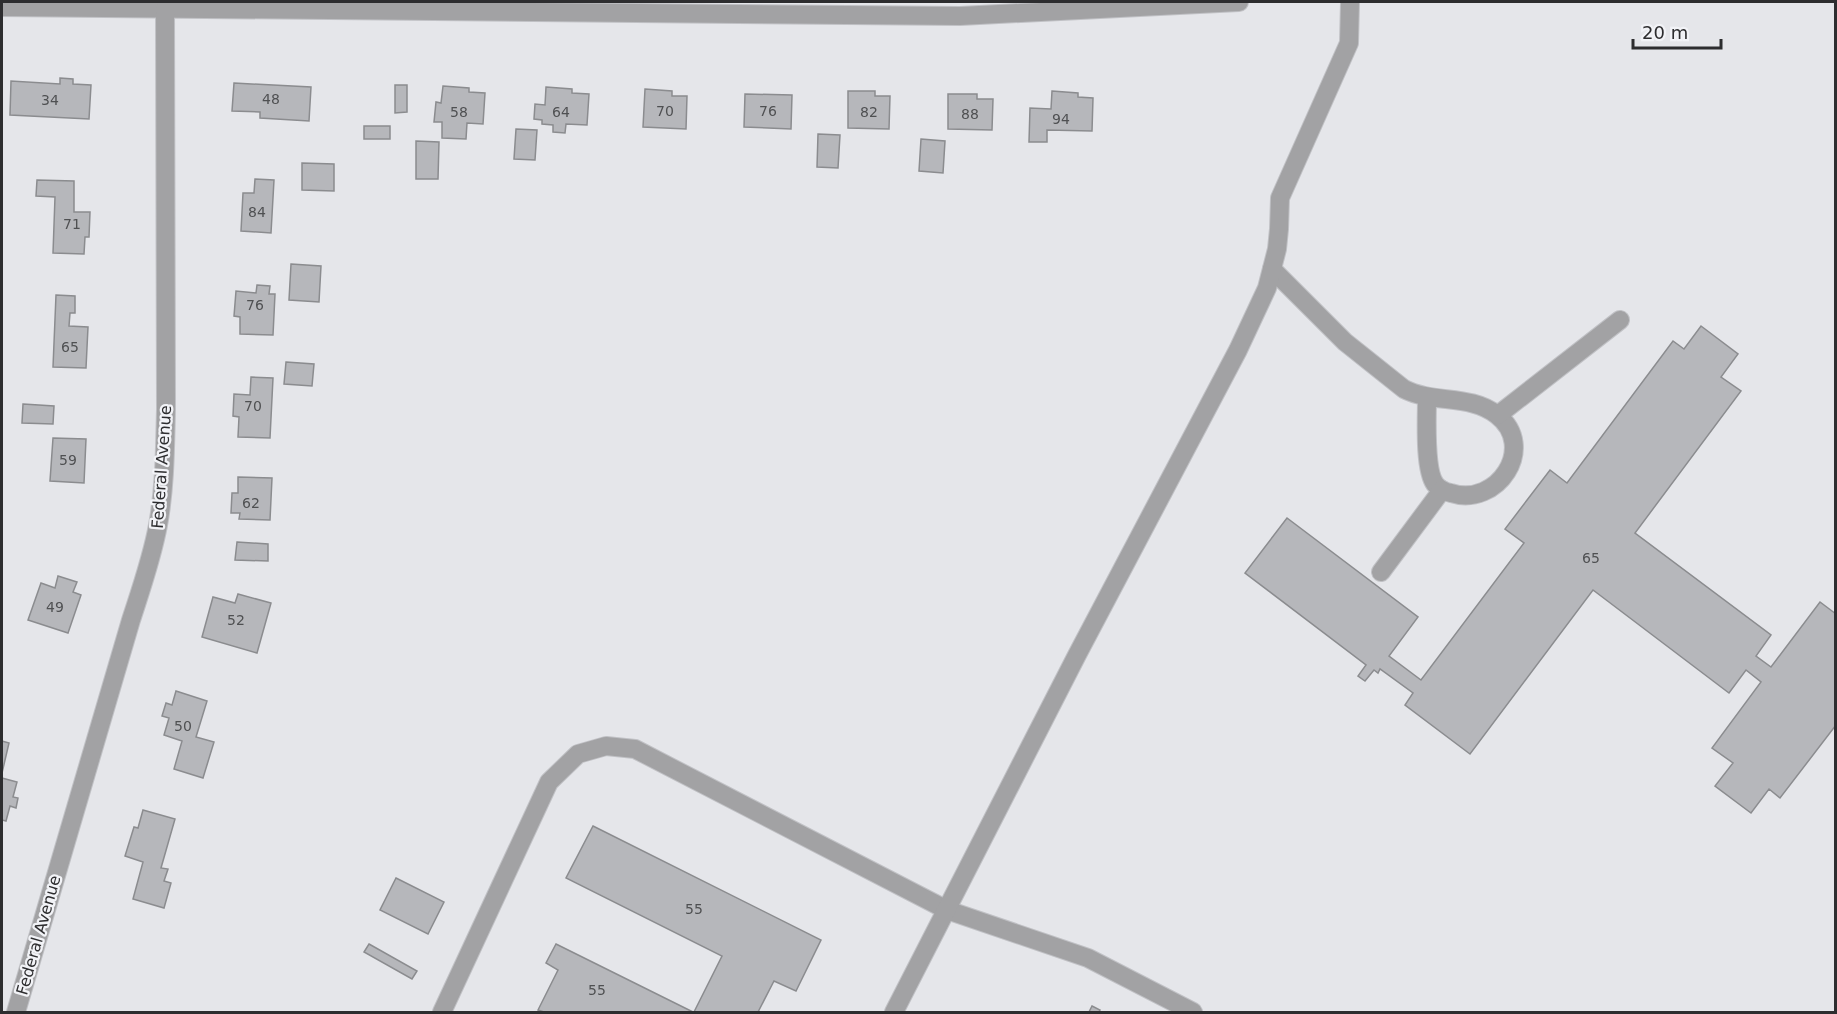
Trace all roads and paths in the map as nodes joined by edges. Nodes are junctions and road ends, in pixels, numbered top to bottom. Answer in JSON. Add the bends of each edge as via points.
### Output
{"nodes":[{"id":1,"x":1239,"y":2,"type":"edge"},
{"id":2,"x":1350,"y":2,"type":"edge"},
{"id":3,"x":2,"y":7,"type":"edge"},
{"id":4,"x":165,"y":9,"type":"junction"},
{"id":5,"x":1272,"y":269,"type":"junction"},
{"id":6,"x":1620,"y":320,"type":"dead end"},
{"id":7,"x":1427,"y":398,"type":"junction"},
{"id":8,"x":1498,"y":415,"type":"junction"},
{"id":9,"x":1442,"y":490,"type":"junction"},
{"id":10,"x":1381,"y":572,"type":"dead end"},
{"id":11,"x":947,"y":910,"type":"junction"},
{"id":12,"x":16,"y":1012,"type":"edge"},
{"id":13,"x":442,"y":1012,"type":"edge"},
{"id":14,"x":894,"y":1012,"type":"edge"},
{"id":15,"x":1193,"y":1012,"type":"edge"}],
"edges":[{"from":1,"to":4,"type":"street","via":[[960,16]]},
{"from":2,"to":5,"type":"street","via":[[1349,43],[1280,198]]},
{"from":3,"to":4,"type":"street"},
{"from":4,"to":12,"type":"street","name":"Federal Avenue","via":[[166,409],[160,511],[148,569]]},
{"from":5,"to":7,"type":"street","via":[[1345,342],[1404,389]]},
{"from":5,"to":11,"type":"street","via":[[1238,350]]},
{"from":6,"to":8,"type":"street"},
{"from":7,"to":8,"type":"street","via":[[1477,405]]},
{"from":7,"to":9,"type":"street","via":[[1430,466],[1436,485]]},
{"from":8,"to":9,"type":"street","via":[[1514,443],[1507,472],[1482,493],[1458,495]]},
{"from":9,"to":10,"type":"street"},
{"from":11,"to":13,"type":"street","via":[[635,748],[606,746],[578,754],[549,782]]},
{"from":11,"to":14,"type":"street"},
{"from":11,"to":15,"type":"street","via":[[1088,958]]}]}
